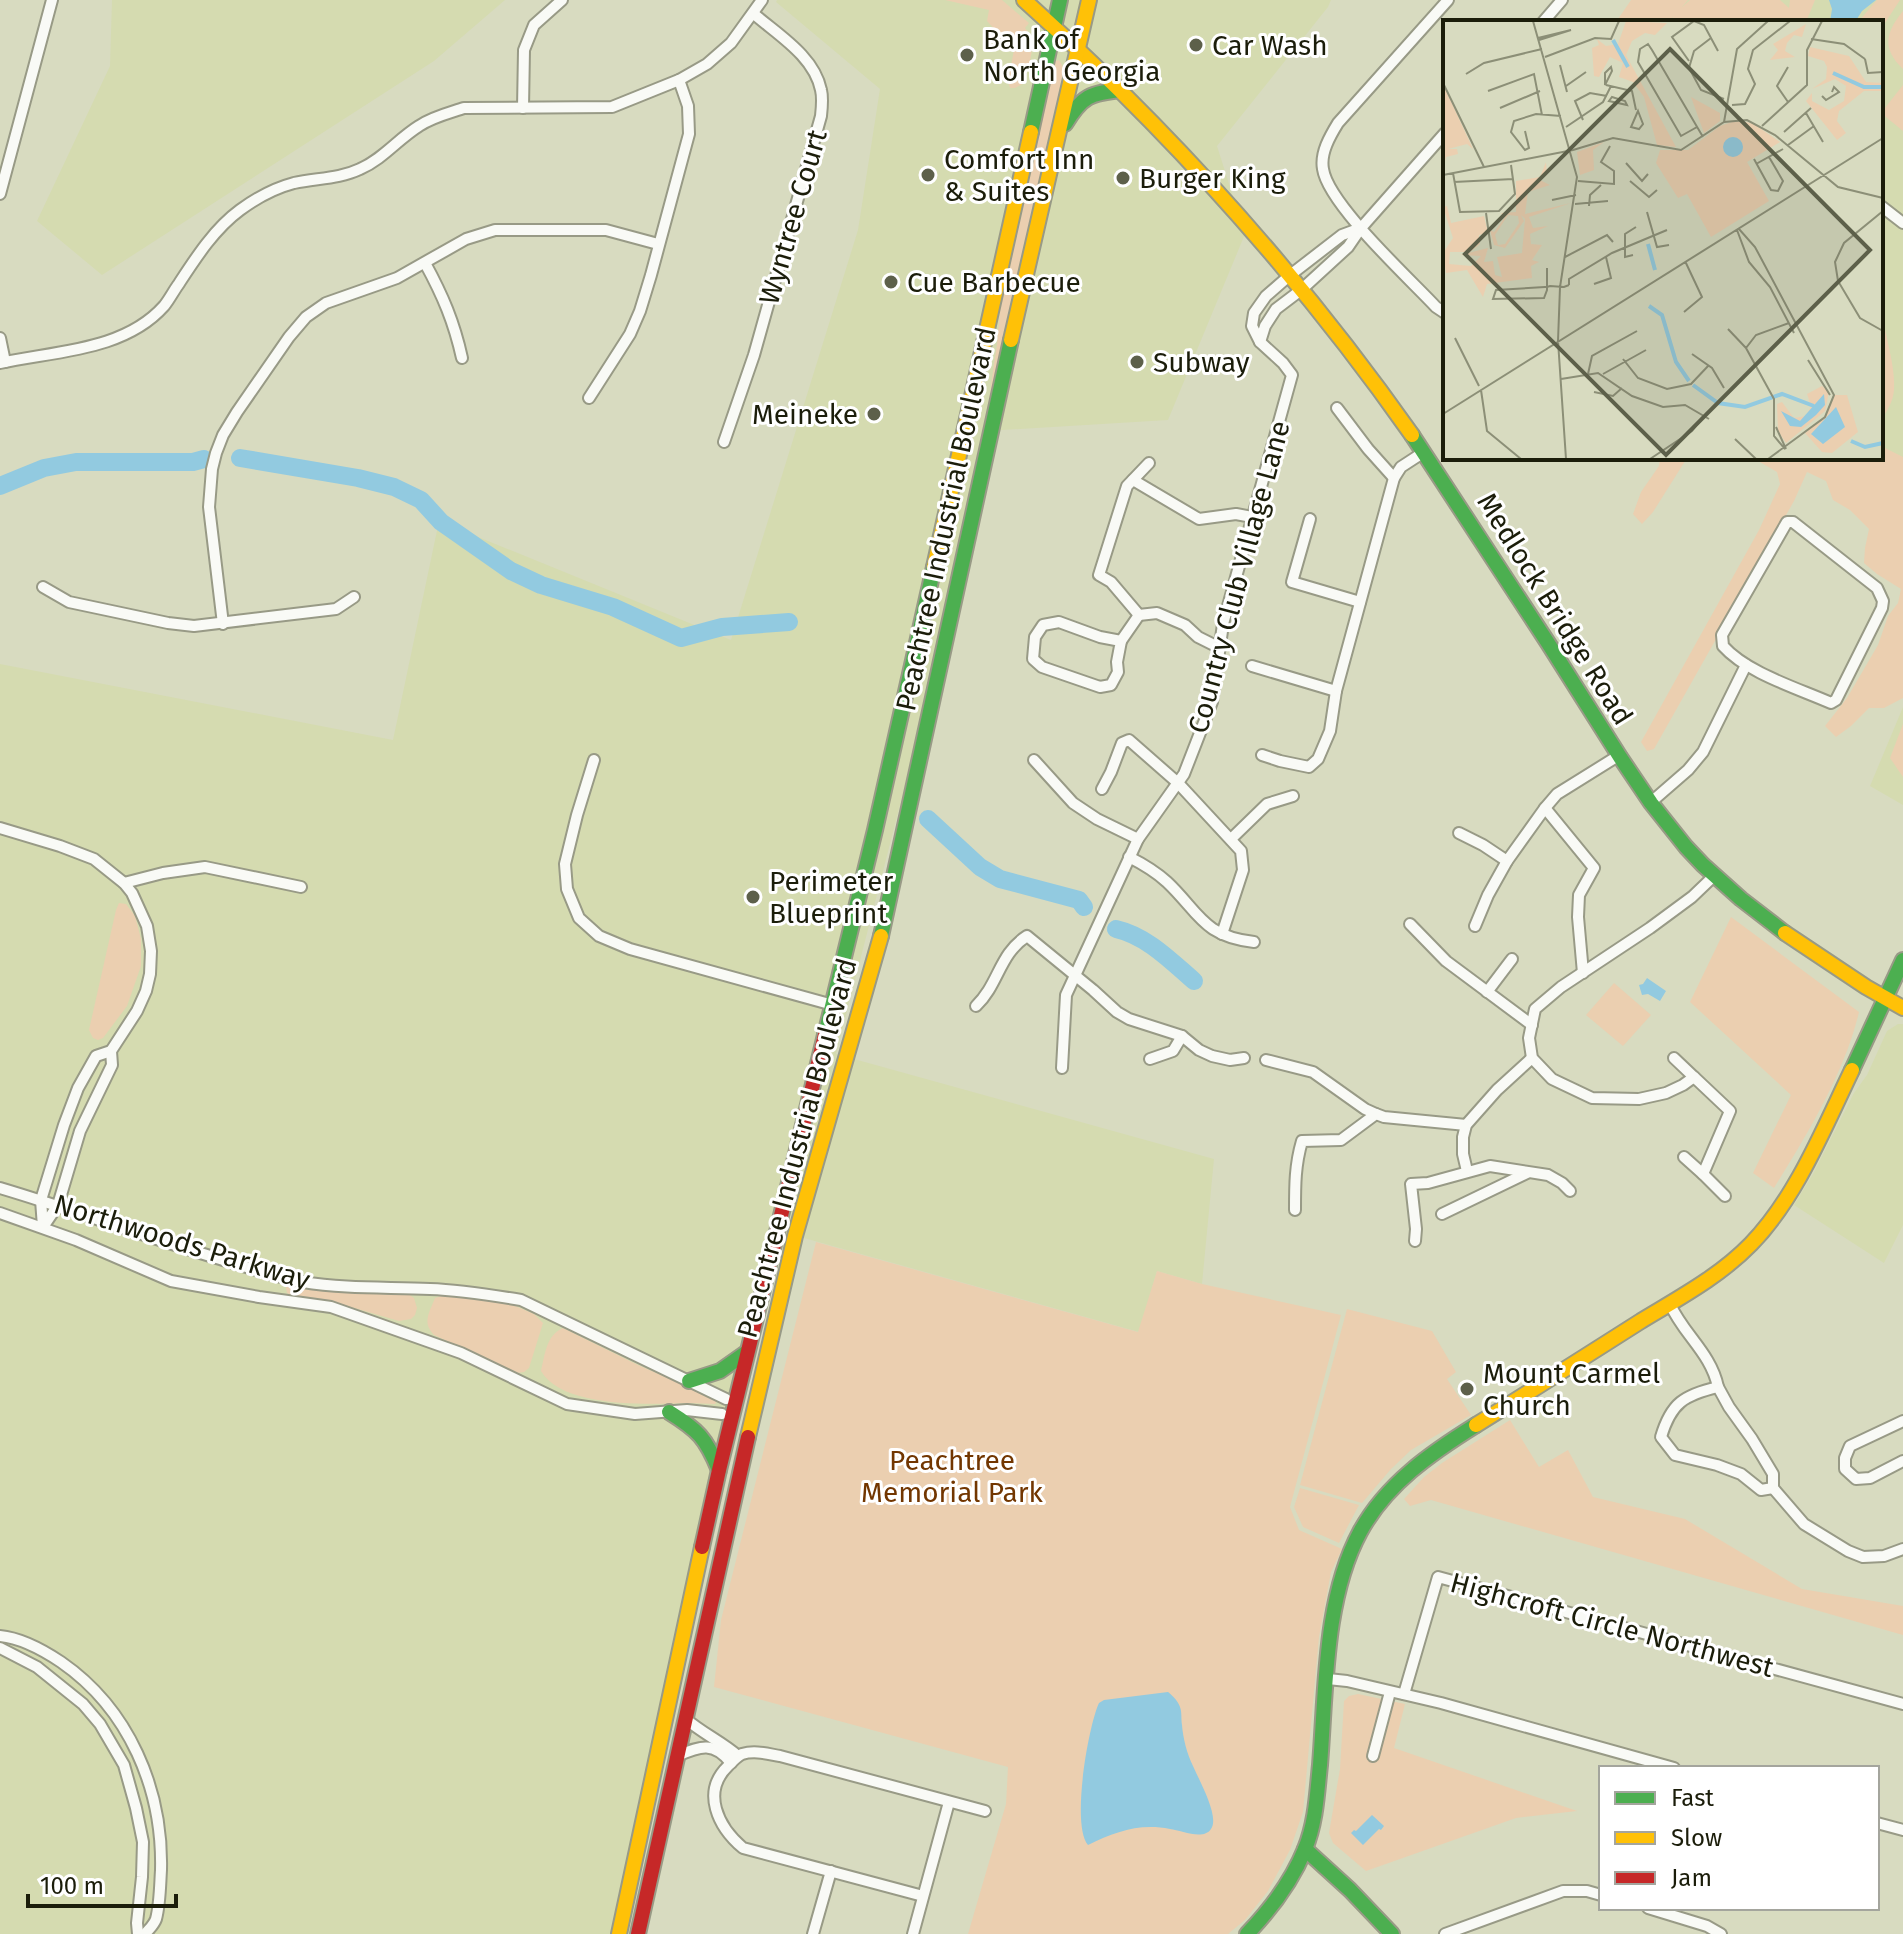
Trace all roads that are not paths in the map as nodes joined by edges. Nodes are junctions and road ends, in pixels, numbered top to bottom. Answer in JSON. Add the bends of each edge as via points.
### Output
{"nodes":[{"id":1,"x":52,"y":0,"type":"edge"},
{"id":2,"x":562,"y":0,"type":"edge"},
{"id":3,"x":762,"y":0,"type":"edge"},
{"id":4,"x":1024,"y":0,"type":"edge"},
{"id":5,"x":1060,"y":0,"type":"edge"},
{"id":6,"x":1089,"y":0,"type":"edge"},
{"id":7,"x":1448,"y":0,"type":"edge"},
{"id":8,"x":1562,"y":0,"type":"edge"},
{"id":9,"x":754,"y":14,"type":"junction"},
{"id":10,"x":1545,"y":20,"type":"edge"},
{"id":11,"x":1053,"y":26,"type":"junction"},
{"id":12,"x":1078,"y":48,"type":"junction"},
{"id":13,"x":679,"y":80,"type":"junction"},
{"id":14,"x":1122,"y":90,"type":"junction"},
{"id":15,"x":523,"y":108,"type":"junction"},
{"id":16,"x":1443,"y":135,"type":"edge"},
{"id":17,"x":1058,"y":136,"type":"junction"},
{"id":18,"x":0,"y":194,"type":"edge"},
{"id":19,"x":1883,"y":208,"type":"edge"},
{"id":20,"x":1903,"y":223,"type":"edge"},
{"id":21,"x":1361,"y":228,"type":"junction"},
{"id":22,"x":658,"y":244,"type":"junction"},
{"id":23,"x":425,"y":263,"type":"junction"},
{"id":24,"x":1289,"y":276,"type":"junction"},
{"id":25,"x":1301,"y":290,"type":"junction"},
{"id":26,"x":1443,"y":312,"type":"edge"},
{"id":27,"x":0,"y":338,"type":"edge"},
{"id":28,"x":1260,"y":342,"type":"junction"},
{"id":29,"x":462,"y":358,"type":"dead end"},
{"id":30,"x":2,"y":362,"type":"edge"},
{"id":31,"x":589,"y":398,"type":"dead end"},
{"id":32,"x":1337,"y":408,"type":"dead end"},
{"id":33,"x":724,"y":442,"type":"dead end"},
{"id":34,"x":1424,"y":452,"type":"junction"},
{"id":35,"x":1149,"y":463,"type":"dead end"},
{"id":36,"x":1394,"y":478,"type":"junction"},
{"id":37,"x":1133,"y":480,"type":"junction"},
{"id":38,"x":1252,"y":517,"type":"junction"},
{"id":39,"x":1310,"y":519,"type":"dead end"},
{"id":40,"x":43,"y":587,"type":"dead end"},
{"id":41,"x":354,"y":597,"type":"dead end"},
{"id":42,"x":1360,"y":602,"type":"junction"},
{"id":43,"x":1139,"y":615,"type":"junction"},
{"id":44,"x":223,"y":624,"type":"junction"},
{"id":45,"x":1121,"y":641,"type":"junction"},
{"id":46,"x":1220,"y":648,"type":"junction"},
{"id":47,"x":1746,"y":665,"type":"junction"},
{"id":48,"x":1252,"y":666,"type":"dead end"},
{"id":49,"x":1336,"y":691,"type":"junction"},
{"id":50,"x":1262,"y":755,"type":"dead end"},
{"id":51,"x":1618,"y":756,"type":"junction"},
{"id":52,"x":594,"y":760,"type":"dead end"},
{"id":53,"x":1034,"y":760,"type":"dead end"},
{"id":54,"x":1178,"y":783,"type":"junction"},
{"id":55,"x":1102,"y":789,"type":"dead end"},
{"id":56,"x":1293,"y":796,"type":"dead end"},
{"id":57,"x":1650,"y":803,"type":"junction"},
{"id":58,"x":1545,"y":808,"type":"junction"},
{"id":59,"x":0,"y":828,"type":"edge"},
{"id":60,"x":1459,"y":833,"type":"dead end"},
{"id":61,"x":1138,"y":839,"type":"junction"},
{"id":62,"x":1231,"y":839,"type":"junction"},
{"id":63,"x":1129,"y":857,"type":"junction"},
{"id":64,"x":1507,"y":861,"type":"junction"},
{"id":65,"x":1715,"y":875,"type":"junction"},
{"id":66,"x":124,"y":883,"type":"junction"},
{"id":67,"x":301,"y":887,"type":"dead end"},
{"id":68,"x":1410,"y":924,"type":"dead end"},
{"id":69,"x":1475,"y":926,"type":"dead end"},
{"id":70,"x":1222,"y":934,"type":"junction"},
{"id":71,"x":1254,"y":942,"type":"dead end"},
{"id":72,"x":1512,"y":959,"type":"dead end"},
{"id":73,"x":1903,"y":960,"type":"edge"},
{"id":74,"x":1583,"y":973,"type":"junction"},
{"id":75,"x":1076,"y":975,"type":"junction"},
{"id":76,"x":1487,"y":992,"type":"junction"},
{"id":77,"x":1885,"y":999,"type":"junction"},
{"id":78,"x":833,"y":1005,"type":"junction"},
{"id":79,"x":976,"y":1006,"type":"dead end"},
{"id":80,"x":1903,"y":1008,"type":"edge"},
{"id":81,"x":1532,"y":1025,"type":"junction"},
{"id":82,"x":1182,"y":1036,"type":"junction"},
{"id":83,"x":111,"y":1051,"type":"junction"},
{"id":84,"x":1244,"y":1058,"type":"dead end"},
{"id":85,"x":1532,"y":1058,"type":"junction"},
{"id":86,"x":1674,"y":1058,"type":"dead end"},
{"id":87,"x":1150,"y":1059,"type":"dead end"},
{"id":88,"x":1266,"y":1060,"type":"dead end"},
{"id":89,"x":1062,"y":1068,"type":"dead end"},
{"id":90,"x":1694,"y":1077,"type":"junction"},
{"id":91,"x":1376,"y":1114,"type":"junction"},
{"id":92,"x":1466,"y":1125,"type":"junction"},
{"id":93,"x":1684,"y":1157,"type":"dead end"},
{"id":94,"x":1467,"y":1171,"type":"junction"},
{"id":95,"x":1529,"y":1172,"type":"junction"},
{"id":96,"x":1703,"y":1174,"type":"junction"},
{"id":97,"x":0,"y":1188,"type":"edge"},
{"id":98,"x":1570,"y":1191,"type":"dead end"},
{"id":99,"x":1725,"y":1196,"type":"dead end"},
{"id":100,"x":41,"y":1200,"type":"junction"},
{"id":101,"x":58,"y":1205,"type":"junction"},
{"id":102,"x":1295,"y":1210,"type":"dead end"},
{"id":103,"x":0,"y":1213,"type":"edge"},
{"id":104,"x":1442,"y":1214,"type":"dead end"},
{"id":105,"x":43,"y":1227,"type":"junction"},
{"id":106,"x":1415,"y":1241,"type":"dead end"},
{"id":107,"x":1670,"y":1304,"type":"junction"},
{"id":108,"x":747,"y":1352,"type":"junction"},
{"id":109,"x":689,"y":1381,"type":"junction"},
{"id":110,"x":1718,"y":1387,"type":"junction"},
{"id":111,"x":726,"y":1399,"type":"dead end"},
{"id":112,"x":669,"y":1412,"type":"junction"},
{"id":113,"x":722,"y":1414,"type":"dead end"},
{"id":114,"x":1903,"y":1421,"type":"edge"},
{"id":115,"x":1903,"y":1461,"type":"edge"},
{"id":116,"x":719,"y":1470,"type":"junction"},
{"id":117,"x":1773,"y":1488,"type":"junction"},
{"id":118,"x":1903,"y":1549,"type":"edge"},
{"id":119,"x":0,"y":1636,"type":"edge"},
{"id":120,"x":0,"y":1648,"type":"edge"},
{"id":121,"x":1328,"y":1679,"type":"junction"},
{"id":122,"x":1390,"y":1692,"type":"junction"},
{"id":123,"x":1404,"y":1694,"type":"junction"},
{"id":124,"x":1903,"y":1704,"type":"edge"},
{"id":125,"x":686,"y":1719,"type":"junction"},
{"id":126,"x":710,"y":1743,"type":"junction"},
{"id":127,"x":677,"y":1756,"type":"junction"},
{"id":128,"x":1373,"y":1756,"type":"dead end"},
{"id":129,"x":735,"y":1760,"type":"junction"},
{"id":130,"x":1667,"y":1766,"type":"edge"},
{"id":131,"x":949,"y":1802,"type":"junction"},
{"id":132,"x":985,"y":1811,"type":"dead end"},
{"id":133,"x":1879,"y":1824,"type":"edge"},
{"id":134,"x":1903,"y":1830,"type":"edge"},
{"id":135,"x":1305,"y":1849,"type":"junction"},
{"id":136,"x":831,"y":1871,"type":"junction"},
{"id":137,"x":1599,"y":1894,"type":"edge"},
{"id":138,"x":923,"y":1896,"type":"junction"},
{"id":139,"x":1655,"y":1910,"type":"edge"},
{"id":140,"x":138,"y":1934,"type":"edge"},
{"id":141,"x":145,"y":1934,"type":"edge"},
{"id":142,"x":619,"y":1934,"type":"edge"},
{"id":143,"x":638,"y":1934,"type":"edge"},
{"id":144,"x":813,"y":1934,"type":"edge"},
{"id":145,"x":913,"y":1934,"type":"edge"},
{"id":146,"x":1247,"y":1934,"type":"edge"},
{"id":147,"x":1392,"y":1934,"type":"edge"},
{"id":148,"x":1445,"y":1934,"type":"edge"},
{"id":149,"x":1721,"y":1934,"type":"edge"}],
"edges":[{"from":1,"to":18,"type":"street"},
{"from":2,"to":15,"type":"street","via":[[534,25],[524,50]]},
{"from":3,"to":9,"type":"street"},
{"from":4,"to":11,"type":"main road","name":"Medlock Bridge Road"},
{"from":5,"to":11,"type":"main road","name":"Peachtree Industrial Boulevard"},
{"from":6,"to":12,"type":"main road","name":"Peachtree Industrial Boulevard"},
{"from":7,"to":21,"type":"street","via":[[1330,137],[1323,172],[1331,191]]},
{"from":8,"to":10,"type":"street"},
{"from":9,"to":13,"type":"street","via":[[731,43]]},
{"from":9,"to":33,"type":"street","name":"Wyntree Court","via":[[816,72],[821,116]]},
{"from":11,"to":12,"type":"main road","name":"Medlock Bridge Road"},
{"from":11,"to":78,"type":"main road","name":"Peachtree Industrial Boulevard"},
{"from":12,"to":14,"type":"main road","name":"Medlock Bridge Road"},
{"from":12,"to":17,"type":"main road","name":"Peachtree Industrial Boulevard"},
{"from":13,"to":15,"type":"street","via":[[612,107]]},
{"from":13,"to":22,"type":"street","via":[[688,106],[689,134]]},
{"from":14,"to":17,"type":"main road","via":[[1082,99]]},
{"from":14,"to":24,"type":"main road","name":"Medlock Bridge Road"},
{"from":15,"to":30,"type":"street","via":[[464,108],[441,115],[359,170],[294,183],[268,194],[215,233],[165,305],[144,325],[118,338]]},
{"from":16,"to":21,"type":"street"},
{"from":17,"to":125,"type":"main road","name":"Peachtree Industrial Boulevard","via":[[889,907],[795,1236]]},
{"from":19,"to":20,"type":"street"},
{"from":21,"to":24,"type":"street","via":[[1342,235]]},
{"from":21,"to":25,"type":"street"},
{"from":21,"to":26,"type":"street"},
{"from":22,"to":23,"type":"street","via":[[606,230],[495,230],[466,239]]},
{"from":22,"to":31,"type":"street","via":[[635,323]]},
{"from":23,"to":29,"type":"street","via":[[444,299]]},
{"from":23,"to":44,"type":"street","via":[[326,303],[306,317],[223,435],[212,469],[209,507]]},
{"from":24,"to":25,"type":"main road","name":"Medlock Bridge Road"},
{"from":24,"to":28,"type":"street","via":[[1254,313],[1252,326]]},
{"from":25,"to":28,"type":"street","via":[[1276,309]]},
{"from":25,"to":34,"type":"main road","name":"Medlock Bridge Road"},
{"from":27,"to":30,"type":"street"},
{"from":28,"to":38,"type":"street","name":"Country Club Village Lane","via":[[1292,375]]},
{"from":32,"to":36,"type":"street"},
{"from":34,"to":36,"type":"street"},
{"from":34,"to":51,"type":"main road","name":"Medlock Bridge Road"},
{"from":35,"to":37,"type":"street"},
{"from":36,"to":42,"type":"street"},
{"from":37,"to":38,"type":"street","via":[[1199,519]]},
{"from":37,"to":43,"type":"street","via":[[1099,575]]},
{"from":38,"to":46,"type":"street","name":"Country Club Village Lane"},
{"from":39,"to":42,"type":"street","via":[[1292,582]]},
{"from":40,"to":44,"type":"street","via":[[69,602],[126,614],[194,626]]},
{"from":41,"to":44,"type":"street","via":[[336,609]]},
{"from":42,"to":49,"type":"street"},
{"from":43,"to":45,"type":"street"},
{"from":43,"to":46,"type":"street","via":[[1157,613]]},
{"from":45,"to":45,"type":"street","via":[[1111,685],[1100,687],[1033,659],[1035,637],[1043,625],[1059,622]]},
{"from":46,"to":54,"type":"street","name":"Country Club Village Lane","via":[[1212,702]]},
{"from":47,"to":47,"type":"street","via":[[1723,646],[1722,635],[1787,522],[1877,588],[1882,608],[1831,703]]},
{"from":47,"to":57,"type":"street","via":[[1703,752]]},
{"from":48,"to":49,"type":"street"},
{"from":49,"to":50,"type":"street","via":[[1330,731],[1309,767]]},
{"from":51,"to":57,"type":"main road","name":"Medlock Bridge Road"},
{"from":51,"to":58,"type":"street","via":[[1557,794]]},
{"from":52,"to":78,"type":"street","via":[[565,864],[567,889],[579,918],[599,936],[630,949]]},
{"from":53,"to":61,"type":"street","via":[[1073,803]]},
{"from":54,"to":55,"type":"street","via":[[1129,740],[1122,743]]},
{"from":54,"to":61,"type":"street","name":"Country Club Village Lane"},
{"from":54,"to":62,"type":"street"},
{"from":56,"to":62,"type":"street","via":[[1267,804]]},
{"from":57,"to":65,"type":"main road","name":"Medlock Bridge Road"},
{"from":58,"to":64,"type":"street"},
{"from":58,"to":74,"type":"street","via":[[1594,868],[1579,895]]},
{"from":59,"to":66,"type":"street","via":[[94,859]]},
{"from":60,"to":64,"type":"street"},
{"from":61,"to":63,"type":"street","name":"Country Club Village Lane"},
{"from":62,"to":70,"type":"street","via":[[1241,851],[1243,870]]},
{"from":63,"to":70,"type":"street","via":[[1148,866],[1203,923]]},
{"from":63,"to":75,"type":"street","name":"Country Club Village Lane"},
{"from":64,"to":69,"type":"street"},
{"from":65,"to":74,"type":"street"},
{"from":65,"to":77,"type":"main road","name":"Medlock Bridge Road","via":[[1769,922]]},
{"from":66,"to":67,"type":"street","via":[[205,867]]},
{"from":66,"to":83,"type":"street","via":[[147,926],[150,974],[137,1011]]},
{"from":68,"to":76,"type":"street"},
{"from":70,"to":71,"type":"street"},
{"from":72,"to":76,"type":"street"},
{"from":73,"to":77,"type":"main road"},
{"from":74,"to":81,"type":"street","via":[[1535,1009]]},
{"from":75,"to":79,"type":"street","via":[[1027,936],[1002,963],[988,994]]},
{"from":75,"to":82,"type":"street","via":[[1117,1012]]},
{"from":75,"to":89,"type":"street","name":"Country Club Village Lane","via":[[1066,995]]},
{"from":76,"to":81,"type":"street"},
{"from":77,"to":80,"type":"main road","name":"Medlock Bridge Road"},
{"from":77,"to":107,"type":"main road","via":[[1836,1105],[1774,1215],[1722,1269]]},
{"from":78,"to":108,"type":"main road","name":"Peachtree Industrial Boulevard"},
{"from":81,"to":85,"type":"street"},
{"from":82,"to":84,"type":"street","via":[[1212,1056]]},
{"from":82,"to":87,"type":"street","via":[[1173,1051]]},
{"from":83,"to":100,"type":"street","via":[[96,1056],[78,1088]]},
{"from":83,"to":101,"type":"street","via":[[112,1065],[80,1131]]},
{"from":85,"to":90,"type":"street","via":[[1552,1079],[1592,1098],[1639,1099],[1666,1093]]},
{"from":85,"to":92,"type":"street"},
{"from":86,"to":90,"type":"street"},
{"from":88,"to":91,"type":"street","via":[[1313,1072]]},
{"from":90,"to":96,"type":"street","via":[[1730,1111]]},
{"from":91,"to":92,"type":"street"},
{"from":91,"to":102,"type":"street","via":[[1341,1140],[1302,1141]]},
{"from":92,"to":94,"type":"street"},
{"from":93,"to":96,"type":"street"},
{"from":94,"to":95,"type":"street","via":[[1490,1166]]},
{"from":94,"to":106,"type":"street","via":[[1411,1184]]},
{"from":95,"to":98,"type":"street","via":[[1548,1175]]},
{"from":95,"to":104,"type":"street"},
{"from":96,"to":99,"type":"street"},
{"from":97,"to":100,"type":"street","name":"Northwoods Parkway"},
{"from":100,"to":101,"type":"street","name":"Northwoods Parkway"},
{"from":100,"to":105,"type":"street"},
{"from":101,"to":105,"type":"street"},
{"from":101,"to":109,"type":"street","name":"Northwoods Parkway","via":[[302,1282],[521,1300]]},
{"from":103,"to":105,"type":"street","name":"Northwoods Parkway"},
{"from":105,"to":112,"type":"street","name":"Northwoods Parkway","via":[[171,1281],[343,1311],[461,1353],[567,1404],[635,1414]]},
{"from":107,"to":110,"type":"street","via":[[1706,1355]]},
{"from":107,"to":121,"type":"main road","via":[[1432,1453],[1402,1478],[1355,1542],[1332,1628]]},
{"from":108,"to":109,"type":"main road","via":[[714,1375]]},
{"from":108,"to":116,"type":"main road","name":"Peachtree Industrial Boulevard"},
{"from":109,"to":111,"type":"street","name":"Northwoods Parkway"},
{"from":110,"to":117,"type":"street","via":[[1773,1474]]},
{"from":110,"to":117,"type":"street","via":[[1682,1400],[1670,1412],[1661,1437],[1675,1455],[1741,1474],[1761,1490]]},
{"from":112,"to":113,"type":"street","name":"Northwoods Parkway"},
{"from":112,"to":116,"type":"main road","via":[[702,1434]]},
{"from":114,"to":115,"type":"street","via":[[1850,1446],[1845,1469],[1856,1479],[1870,1478]]},
{"from":116,"to":142,"type":"main road","name":"Peachtree Industrial Boulevard"},
{"from":117,"to":118,"type":"street","via":[[1804,1524],[1848,1551],[1863,1557]]},
{"from":119,"to":141,"type":"street","via":[[46,1652],[73,1671],[129,1736],[147,1774],[162,1844],[155,1922]]},
{"from":120,"to":140,"type":"street","via":[[37,1667],[83,1704],[124,1765],[143,1842]]},
{"from":121,"to":122,"type":"street"},
{"from":121,"to":135,"type":"main road","via":[[1315,1812]]},
{"from":122,"to":123,"type":"street"},
{"from":122,"to":128,"type":"street"},
{"from":123,"to":124,"type":"street","name":"Highcroft Circle Northwest","via":[[1438,1577]]},
{"from":123,"to":130,"type":"street"},
{"from":125,"to":126,"type":"street"},
{"from":125,"to":127,"type":"main road","name":"Peachtree Industrial Boulevard"},
{"from":126,"to":127,"type":"street"},
{"from":126,"to":129,"type":"street","via":[[725,1745]]},
{"from":127,"to":143,"type":"main road","name":"Peachtree Industrial Boulevard"},
{"from":129,"to":131,"type":"street","via":[[757,1752],[780,1756]]},
{"from":129,"to":136,"type":"street","via":[[719,1774],[714,1798],[718,1818],[733,1840],[743,1848]]},
{"from":131,"to":132,"type":"street"},
{"from":131,"to":138,"type":"street"},
{"from":133,"to":134,"type":"street"},
{"from":135,"to":146,"type":"main road","via":[[1286,1886]]},
{"from":135,"to":147,"type":"main road"},
{"from":136,"to":138,"type":"street"},
{"from":136,"to":144,"type":"street"},
{"from":137,"to":148,"type":"street","via":[[1563,1891]]},
{"from":138,"to":145,"type":"street"},
{"from":139,"to":149,"type":"street"}]}
